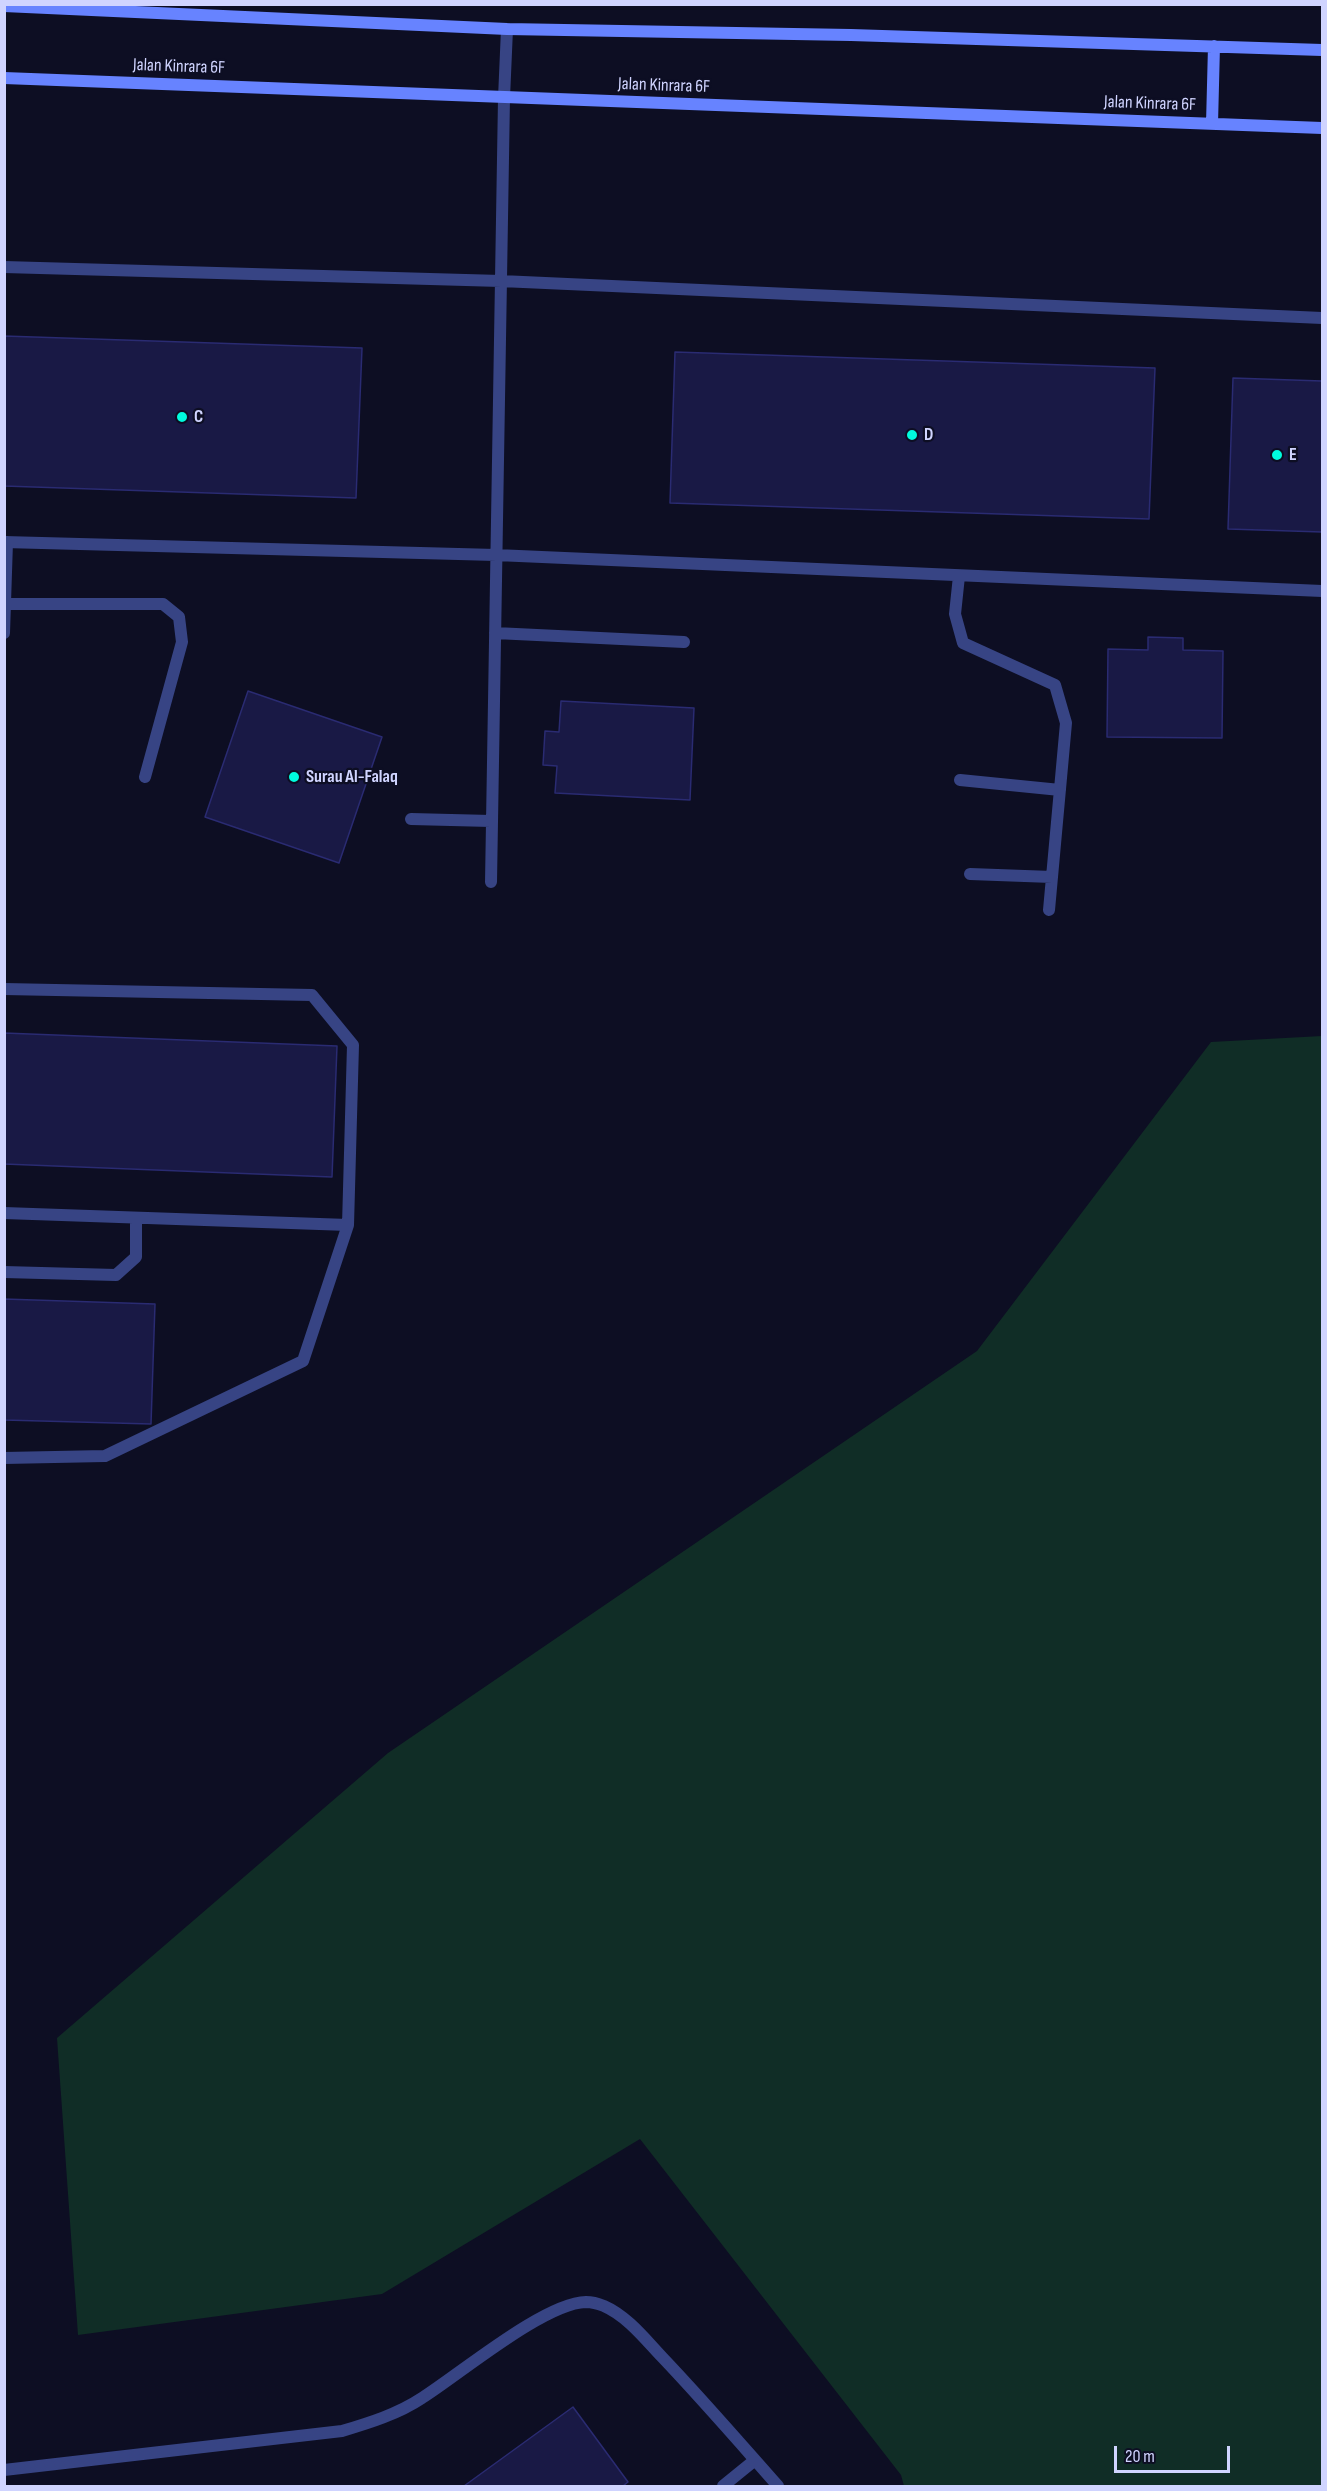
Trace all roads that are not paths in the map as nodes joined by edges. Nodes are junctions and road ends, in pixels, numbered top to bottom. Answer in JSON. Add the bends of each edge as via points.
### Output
{"nodes":[{"id":1,"x":4,"y":6,"type":"edge"},
{"id":2,"x":507,"y":29,"type":"junction"},
{"id":3,"x":1214,"y":46,"type":"junction"},
{"id":4,"x":1323,"y":50,"type":"edge"},
{"id":5,"x":4,"y":78,"type":"edge"},
{"id":6,"x":504,"y":98,"type":"junction"},
{"id":7,"x":1212,"y":124,"type":"junction"},
{"id":8,"x":1323,"y":128,"type":"edge"},
{"id":9,"x":4,"y":267,"type":"edge"},
{"id":10,"x":501,"y":281,"type":"junction"},
{"id":11,"x":1323,"y":318,"type":"edge"},
{"id":12,"x":6,"y":542,"type":"edge"},
{"id":13,"x":496,"y":555,"type":"junction"},
{"id":14,"x":958,"y":576,"type":"junction"},
{"id":15,"x":1323,"y":591,"type":"edge"},
{"id":16,"x":6,"y":604,"type":"edge"},
{"id":17,"x":4,"y":633,"type":"edge"},
{"id":18,"x":495,"y":633,"type":"junction"},
{"id":19,"x":684,"y":642,"type":"dead end"},
{"id":20,"x":145,"y":777,"type":"dead end"},
{"id":21,"x":960,"y":780,"type":"dead end"},
{"id":22,"x":1060,"y":790,"type":"junction"},
{"id":23,"x":411,"y":819,"type":"dead end"},
{"id":24,"x":491,"y":821,"type":"junction"},
{"id":25,"x":970,"y":874,"type":"dead end"},
{"id":26,"x":1052,"y":877,"type":"junction"},
{"id":27,"x":491,"y":882,"type":"dead end"},
{"id":28,"x":1049,"y":910,"type":"dead end"},
{"id":29,"x":4,"y":989,"type":"edge"},
{"id":30,"x":4,"y":1213,"type":"edge"},
{"id":31,"x":136,"y":1218,"type":"junction"},
{"id":32,"x":348,"y":1226,"type":"junction"},
{"id":33,"x":4,"y":1272,"type":"edge"},
{"id":34,"x":4,"y":1458,"type":"edge"},
{"id":35,"x":755,"y":2460,"type":"junction"},
{"id":36,"x":4,"y":2470,"type":"edge"},
{"id":37,"x":723,"y":2487,"type":"edge"},
{"id":38,"x":778,"y":2487,"type":"edge"}],
"edges":[{"from":1,"to":2,"type":"main road"},
{"from":2,"to":3,"type":"main road"},
{"from":2,"to":6,"type":"street"},
{"from":3,"to":4,"type":"main road"},
{"from":3,"to":7,"type":"main road"},
{"from":5,"to":6,"type":"main road","name":"Jalan Kinrara 6F"},
{"from":6,"to":7,"type":"main road","name":"Jalan Kinrara 6F"},
{"from":6,"to":10,"type":"street"},
{"from":7,"to":8,"type":"main road","name":"Jalan Kinrara 6F"},
{"from":9,"to":10,"type":"street"},
{"from":10,"to":11,"type":"street"},
{"from":10,"to":13,"type":"street"},
{"from":12,"to":13,"type":"street"},
{"from":12,"to":16,"type":"street"},
{"from":13,"to":14,"type":"street"},
{"from":13,"to":18,"type":"street"},
{"from":14,"to":15,"type":"street"},
{"from":14,"to":22,"type":"street","via":[[955,614],[963,643],[1055,685],[1066,723]]},
{"from":16,"to":17,"type":"street"},
{"from":16,"to":20,"type":"street","via":[[163,604],[179,617],[182,642]]},
{"from":18,"to":19,"type":"street"},
{"from":18,"to":24,"type":"street"},
{"from":21,"to":22,"type":"street"},
{"from":22,"to":26,"type":"street"},
{"from":23,"to":24,"type":"street"},
{"from":24,"to":27,"type":"street"},
{"from":25,"to":26,"type":"street"},
{"from":26,"to":28,"type":"street"},
{"from":29,"to":32,"type":"street","via":[[312,995],[353,1045]]},
{"from":30,"to":31,"type":"street"},
{"from":31,"to":32,"type":"street"},
{"from":31,"to":33,"type":"street","via":[[136,1257],[116,1275]]},
{"from":32,"to":34,"type":"street","via":[[303,1361],[105,1456]]},
{"from":35,"to":36,"type":"street","via":[[632,2326],[605,2307],[588,2301],[542,2317],[420,2400],[342,2432]]},
{"from":35,"to":37,"type":"street"},
{"from":35,"to":38,"type":"street"}]}
